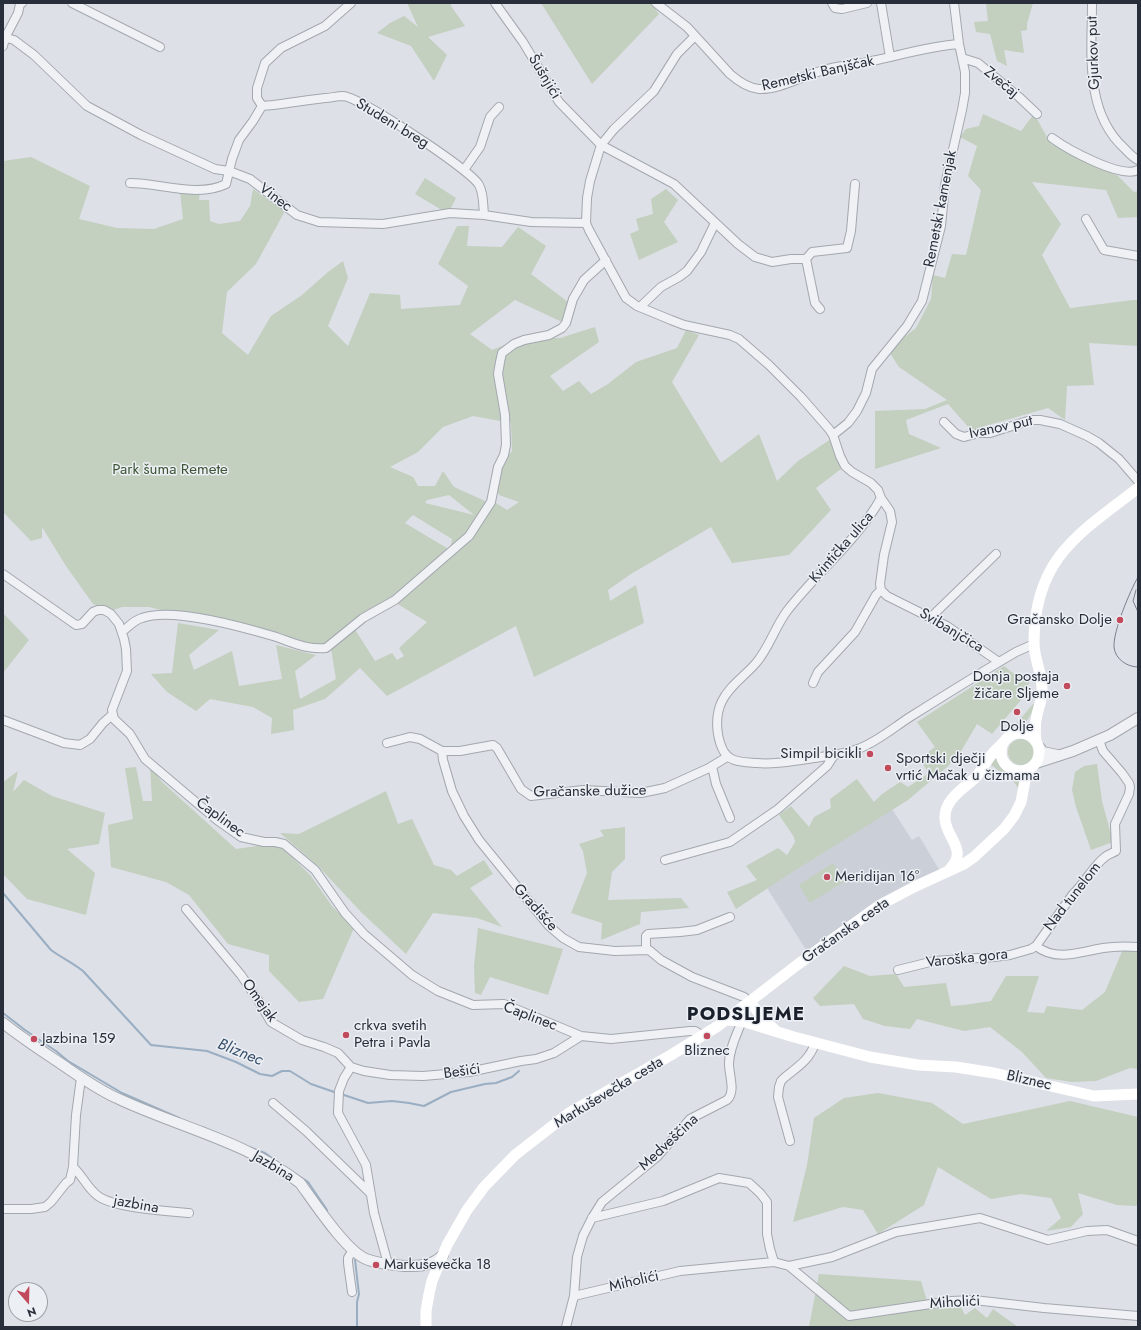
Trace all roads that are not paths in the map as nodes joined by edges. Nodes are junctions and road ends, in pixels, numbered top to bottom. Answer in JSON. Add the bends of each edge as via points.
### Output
{"nodes":[{"id":1,"x":21,"y":3,"type":"edge"},
{"id":2,"x":72,"y":3,"type":"edge"},
{"id":3,"x":351,"y":3,"type":"edge"},
{"id":4,"x":495,"y":3,"type":"edge"},
{"id":5,"x":656,"y":3,"type":"edge"},
{"id":6,"x":832,"y":3,"type":"edge"},
{"id":7,"x":867,"y":3,"type":"edge"},
{"id":8,"x":881,"y":3,"type":"edge"},
{"id":9,"x":954,"y":3,"type":"edge"},
{"id":10,"x":1092,"y":3,"type":"edge"},
{"id":11,"x":695,"y":36,"type":"junction"},
{"id":12,"x":4,"y":37,"type":"edge"},
{"id":13,"x":959,"y":44,"type":"junction"},
{"id":14,"x":3,"y":46,"type":"edge"},
{"id":15,"x":160,"y":47,"type":"dead end"},
{"id":16,"x":890,"y":57,"type":"junction"},
{"id":17,"x":962,"y":58,"type":"junction"},
{"id":18,"x":262,"y":106,"type":"junction"},
{"id":19,"x":499,"y":107,"type":"dead end"},
{"id":20,"x":1036,"y":114,"type":"dead end"},
{"id":21,"x":1052,"y":138,"type":"dead end"},
{"id":22,"x":601,"y":145,"type":"junction"},
{"id":23,"x":1138,"y":160,"type":"edge"},
{"id":24,"x":229,"y":170,"type":"junction"},
{"id":25,"x":464,"y":170,"type":"junction"},
{"id":26,"x":1138,"y":170,"type":"edge"},
{"id":27,"x":130,"y":183,"type":"dead end"},
{"id":28,"x":855,"y":184,"type":"dead end"},
{"id":29,"x":484,"y":215,"type":"junction"},
{"id":30,"x":1086,"y":219,"type":"dead end"},
{"id":31,"x":586,"y":223,"type":"junction"},
{"id":32,"x":716,"y":223,"type":"junction"},
{"id":33,"x":1138,"y":256,"type":"edge"},
{"id":34,"x":806,"y":259,"type":"junction"},
{"id":35,"x":606,"y":260,"type":"junction"},
{"id":36,"x":640,"y":307,"type":"junction"},
{"id":37,"x":820,"y":309,"type":"dead end"},
{"id":38,"x":944,"y":422,"type":"dead end"},
{"id":39,"x":833,"y":435,"type":"junction"},
{"id":40,"x":1138,"y":481,"type":"edge"},
{"id":41,"x":1138,"y":488,"type":"edge"},
{"id":42,"x":881,"y":498,"type":"junction"},
{"id":43,"x":996,"y":554,"type":"dead end"},
{"id":44,"x":3,"y":574,"type":"edge"},
{"id":45,"x":881,"y":590,"type":"junction"},
{"id":46,"x":931,"y":617,"type":"junction"},
{"id":47,"x":122,"y":632,"type":"junction"},
{"id":48,"x":1034,"y":644,"type":"junction"},
{"id":49,"x":999,"y":662,"type":"junction"},
{"id":50,"x":813,"y":683,"type":"dead end"},
{"id":51,"x":1037,"y":714,"type":"junction"},
{"id":52,"x":112,"y":715,"type":"junction"},
{"id":53,"x":1138,"y":718,"type":"edge"},
{"id":54,"x":3,"y":720,"type":"edge"},
{"id":55,"x":1019,"y":733,"type":"junction"},
{"id":56,"x":1099,"y":740,"type":"junction"},
{"id":57,"x":1004,"y":742,"type":"junction"},
{"id":58,"x":387,"y":743,"type":"dead end"},
{"id":59,"x":1037,"y":744,"type":"junction"},
{"id":60,"x":442,"y":751,"type":"junction"},
{"id":61,"x":1062,"y":754,"type":"junction"},
{"id":62,"x":834,"y":755,"type":"junction"},
{"id":63,"x":727,"y":757,"type":"junction"},
{"id":64,"x":712,"y":766,"type":"junction"},
{"id":65,"x":1032,"y":766,"type":"junction"},
{"id":66,"x":730,"y":818,"type":"dead end"},
{"id":67,"x":957,"y":849,"type":"junction"},
{"id":68,"x":974,"y":857,"type":"junction"},
{"id":69,"x":664,"y":860,"type":"dead end"},
{"id":70,"x":948,"y":871,"type":"junction"},
{"id":71,"x":186,"y":910,"type":"dead end"},
{"id":72,"x":730,"y":917,"type":"dead end"},
{"id":73,"x":1036,"y":946,"type":"junction"},
{"id":74,"x":1138,"y":947,"type":"edge"},
{"id":75,"x":646,"y":949,"type":"junction"},
{"id":76,"x":898,"y":970,"type":"dead end"},
{"id":77,"x":750,"y":1002,"type":"junction"},
{"id":78,"x":726,"y":1020,"type":"junction"},
{"id":79,"x":742,"y":1021,"type":"junction"},
{"id":80,"x":3,"y":1023,"type":"edge"},
{"id":81,"x":779,"y":1032,"type":"junction"},
{"id":82,"x":581,"y":1036,"type":"junction"},
{"id":83,"x":703,"y":1036,"type":"junction"},
{"id":84,"x":815,"y":1043,"type":"junction"},
{"id":85,"x":351,"y":1067,"type":"junction"},
{"id":86,"x":81,"y":1078,"type":"junction"},
{"id":87,"x":1138,"y":1094,"type":"edge"},
{"id":88,"x":273,"y":1103,"type":"dead end"},
{"id":89,"x":790,"y":1141,"type":"dead end"},
{"id":90,"x":73,"y":1167,"type":"junction"},
{"id":91,"x":371,"y":1194,"type":"junction"},
{"id":92,"x":3,"y":1209,"type":"edge"},
{"id":93,"x":189,"y":1213,"type":"dead end"},
{"id":94,"x":592,"y":1218,"type":"junction"},
{"id":95,"x":1138,"y":1241,"type":"edge"},
{"id":96,"x":353,"y":1250,"type":"junction"},
{"id":97,"x":443,"y":1255,"type":"junction"},
{"id":98,"x":774,"y":1262,"type":"junction"},
{"id":99,"x":388,"y":1264,"type":"junction"},
{"id":100,"x":420,"y":1266,"type":"junction"},
{"id":101,"x":789,"y":1266,"type":"junction"},
{"id":102,"x":432,"y":1281,"type":"junction"},
{"id":103,"x":352,"y":1292,"type":"dead end"},
{"id":104,"x":574,"y":1296,"type":"junction"},
{"id":105,"x":1138,"y":1316,"type":"edge"},
{"id":106,"x":426,"y":1327,"type":"edge"},
{"id":107,"x":566,"y":1327,"type":"edge"}],
"edges":[{"from":1,"to":12,"type":"street"},
{"from":2,"to":15,"type":"street"},
{"from":3,"to":18,"type":"street","via":[[325,26],[281,48],[265,62],[257,88],[257,98]]},
{"from":4,"to":22,"type":"street","name":"Šušnjići","via":[[523,42],[559,102]]},
{"from":5,"to":11,"type":"street","name":"Remetski Banjščak"},
{"from":6,"to":7,"type":"street","via":[[835,8],[842,9]]},
{"from":8,"to":16,"type":"street"},
{"from":9,"to":13,"type":"street","name":"Remetski kamenjak"},
{"from":10,"to":23,"type":"street","name":"Gjurkov put","via":[[1096,101],[1113,135],[1132,157]]},
{"from":11,"to":16,"type":"street","name":"Remetski Banjščak","via":[[734,77],[748,86],[759,89],[779,86],[826,69]]},
{"from":11,"to":22,"type":"street","via":[[677,54],[654,91],[614,128]]},
{"from":12,"to":14,"type":"street"},
{"from":12,"to":24,"type":"street","name":"Vinec","via":[[14,40],[34,55],[87,106],[123,126],[215,169]]},
{"from":13,"to":16,"type":"street","name":"Remetski Banjščak"},
{"from":13,"to":17,"type":"street","name":"Remetski kamenjak"},
{"from":17,"to":20,"type":"street","name":"Zvečaj","via":[[978,63]]},
{"from":17,"to":39,"type":"street","name":"Remetski kamenjak","via":[[966,82],[962,110],[945,184],[941,226],[922,301],[907,326],[872,369],[866,393],[857,411],[848,423]]},
{"from":18,"to":24,"type":"street","via":[[239,140]]},
{"from":18,"to":25,"type":"street","name":"Studeni breg","via":[[344,96],[408,130]]},
{"from":19,"to":25,"type":"street","via":[[490,117],[480,147]]},
{"from":21,"to":26,"type":"street","via":[[1116,170]]},
{"from":22,"to":31,"type":"street","via":[[590,181]]},
{"from":22,"to":32,"type":"street","name":"Šušnjići","via":[[674,184]]},
{"from":24,"to":27,"type":"street","via":[[226,184],[204,190]]},
{"from":24,"to":29,"type":"street","name":"Vinec","via":[[250,179],[297,215],[319,222],[383,224],[450,213]]},
{"from":25,"to":29,"type":"street","name":"Studeni breg","via":[[479,186]]},
{"from":28,"to":34,"type":"street","via":[[847,248],[812,252]]},
{"from":29,"to":31,"type":"street","name":"Vinec","via":[[531,222]]},
{"from":30,"to":33,"type":"street","via":[[1104,250]]},
{"from":31,"to":35,"type":"street","name":"Kvintička ulica"},
{"from":32,"to":34,"type":"street","name":"Šušnjići","via":[[755,257],[772,262]]},
{"from":32,"to":36,"type":"street","via":[[687,271],[661,287]]},
{"from":34,"to":37,"type":"street","via":[[815,303]]},
{"from":35,"to":36,"type":"street","name":"Kvintička ulica","via":[[626,298]]},
{"from":35,"to":47,"type":"street","via":[[584,280],[573,299],[562,328],[549,335],[514,344],[502,353],[498,374],[507,436],[489,507],[469,536],[395,600],[363,618],[326,648],[320,649],[299,646],[225,623],[173,615],[141,618]]},
{"from":36,"to":39,"type":"street","name":"Kvintička ulica","via":[[684,325],[739,339],[801,397]]},
{"from":38,"to":40,"type":"street","name":"Ivanov put","via":[[956,434],[964,437],[990,433],[1031,420],[1060,424],[1099,443],[1119,459]]},
{"from":39,"to":42,"type":"street","name":"Kvintička ulica","via":[[845,466],[871,483]]},
{"from":41,"to":48,"type":"main road","via":[[1077,536],[1055,561],[1038,600]]},
{"from":42,"to":45,"type":"street","via":[[890,511],[892,522],[884,555]]},
{"from":42,"to":63,"type":"street","name":"Kvintička ulica","via":[[858,533],[787,612],[756,663],[733,685],[722,700],[718,730],[722,750]]},
{"from":43,"to":46,"type":"street"},
{"from":44,"to":47,"type":"street","via":[[76,625],[82,624],[93,612],[104,610],[111,614]]},
{"from":45,"to":46,"type":"street","name":"Svibanjčica","via":[[887,596]]},
{"from":45,"to":50,"type":"street","via":[[855,632],[818,672]]},
{"from":46,"to":49,"type":"street","name":"Svibanjčica"},
{"from":47,"to":52,"type":"street","via":[[127,671]]},
{"from":48,"to":49,"type":"street"},
{"from":48,"to":51,"type":"main road","via":[[1042,688]]},
{"from":49,"to":62,"type":"street","via":[[875,740],[859,749]]},
{"from":51,"to":55,"type":"main road"},
{"from":51,"to":59,"type":"main road"},
{"from":52,"to":54,"type":"street","via":[[90,740],[80,745],[64,743]]},
{"from":52,"to":82,"type":"street","name":"Čaplinec","via":[[130,734],[146,759],[217,820],[241,837],[284,844],[315,870],[345,913],[364,934],[412,975],[438,991],[473,1005],[504,1004]]},
{"from":53,"to":56,"type":"street"},
{"from":55,"to":57,"type":"main road"},
{"from":55,"to":59,"type":"main road","via":[[1031,736]]},
{"from":56,"to":61,"type":"street"},
{"from":56,"to":73,"type":"street","name":"Nad tunelom","via":[[1103,751],[1130,787],[1115,824],[1116,851],[1098,863]]},
{"from":57,"to":65,"type":"main road","via":[[1002,753],[1007,765],[1016,770]]},
{"from":57,"to":67,"type":"main road","via":[[946,809],[947,829]]},
{"from":58,"to":60,"type":"street","via":[[410,737],[420,739]]},
{"from":59,"to":61,"type":"street","via":[[1043,752]]},
{"from":59,"to":65,"type":"main road","via":[[1039,753]]},
{"from":60,"to":64,"type":"street","name":"Gračanske dužice","via":[[460,751],[493,745],[521,789],[531,796],[583,790],[641,793],[665,788]]},
{"from":60,"to":75,"type":"street","name":"Gradišće","via":[[452,791],[464,816],[479,840],[548,926],[579,947],[615,951]]},
{"from":61,"to":65,"type":"street"},
{"from":62,"to":63,"type":"street","via":[[769,764],[740,762]]},
{"from":62,"to":69,"type":"street","via":[[830,763],[778,809],[730,842]]},
{"from":63,"to":64,"type":"street","name":"Gračanske dužice"},
{"from":64,"to":66,"type":"street","via":[[716,784]]},
{"from":65,"to":68,"type":"main road","name":"Gračanska cesta","via":[[1026,774],[1021,802],[1014,816]]},
{"from":67,"to":68,"type":"main road","via":[[966,858]]},
{"from":67,"to":70,"type":"main road","via":[[956,862]]},
{"from":68,"to":70,"type":"main road","name":"Gračanska cesta"},
{"from":70,"to":77,"type":"main road","name":"Gračanska cesta","via":[[880,905]]},
{"from":71,"to":85,"type":"street","name":"Omejak","via":[[241,975],[271,1022],[302,1040],[338,1053]]},
{"from":72,"to":75,"type":"street","via":[[697,930],[648,934]]},
{"from":73,"to":74,"type":"street","name":"Nad tunelom","via":[[1045,952],[1064,955],[1104,948]]},
{"from":73,"to":76,"type":"street","name":"Varoška gora","via":[[1010,955],[934,961]]},
{"from":75,"to":77,"type":"street","via":[[692,977],[744,997]]},
{"from":77,"to":78,"type":"main road","name":"Markuševečka cesta"},
{"from":77,"to":81,"type":"main road","name":"Bliznec"},
{"from":78,"to":79,"type":"main road","name":"Bliznec"},
{"from":78,"to":83,"type":"main road","name":"Markuševečka cesta"},
{"from":79,"to":81,"type":"main road","name":"Bliznec"},
{"from":79,"to":94,"type":"street","name":"Medveščina","via":[[730,1054],[730,1097],[690,1119],[657,1156],[602,1202]]},
{"from":80,"to":86,"type":"street","name":"Jazbina"},
{"from":81,"to":84,"type":"main road","name":"Bliznec"},
{"from":82,"to":83,"type":"street","via":[[611,1039],[690,1031],[699,1032]]},
{"from":82,"to":85,"type":"street","name":"Bešići","via":[[554,1053],[536,1059],[469,1072],[423,1076],[396,1075]]},
{"from":83,"to":97,"type":"main road","name":"Markuševečka cesta","via":[[569,1113],[515,1155],[484,1187],[467,1210]]},
{"from":84,"to":87,"type":"main road","name":"Bliznec","via":[[870,1057],[994,1073],[1094,1096]]},
{"from":84,"to":89,"type":"street","via":[[808,1058],[784,1078],[779,1087],[778,1097]]},
{"from":85,"to":91,"type":"street","via":[[338,1094],[338,1113],[366,1165]]},
{"from":86,"to":90,"type":"street"},
{"from":86,"to":96,"type":"street","name":"Jazbina","via":[[118,1099],[255,1155],[293,1178],[300,1183]]},
{"from":88,"to":91,"type":"street"},
{"from":90,"to":92,"type":"street","via":[[70,1180],[45,1207]]},
{"from":90,"to":93,"type":"street","name":"jazbina","via":[[97,1196],[107,1201]]},
{"from":91,"to":99,"type":"street"},
{"from":94,"to":98,"type":"street","via":[[663,1201],[719,1178],[749,1183],[767,1202],[767,1234]]},
{"from":94,"to":104,"type":"street","name":"Medveščina","via":[[577,1257]]},
{"from":95,"to":101,"type":"street","name":"Miholići","via":[[1107,1230],[1087,1231],[1048,1240],[980,1218],[896,1232],[832,1257]]},
{"from":96,"to":99,"type":"street","name":"Jazbina","via":[[366,1259]]},
{"from":96,"to":103,"type":"street","via":[[348,1258]]},
{"from":97,"to":100,"type":"street","name":"Jazbina","via":[[435,1262]]},
{"from":97,"to":102,"type":"main road","name":"Markuševečka cesta"},
{"from":98,"to":101,"type":"street","name":"Miholići"},
{"from":98,"to":104,"type":"street","name":"Miholići","via":[[680,1271]]},
{"from":99,"to":100,"type":"street","name":"Jazbina"},
{"from":100,"to":102,"type":"street","via":[[427,1270]]},
{"from":101,"to":105,"type":"street","name":"Miholići","via":[[849,1316],[974,1300]]},
{"from":102,"to":106,"type":"main road","name":"Markuševečka cesta","via":[[426,1311]]},
{"from":104,"to":107,"type":"street","name":"Medveščina"}]}
